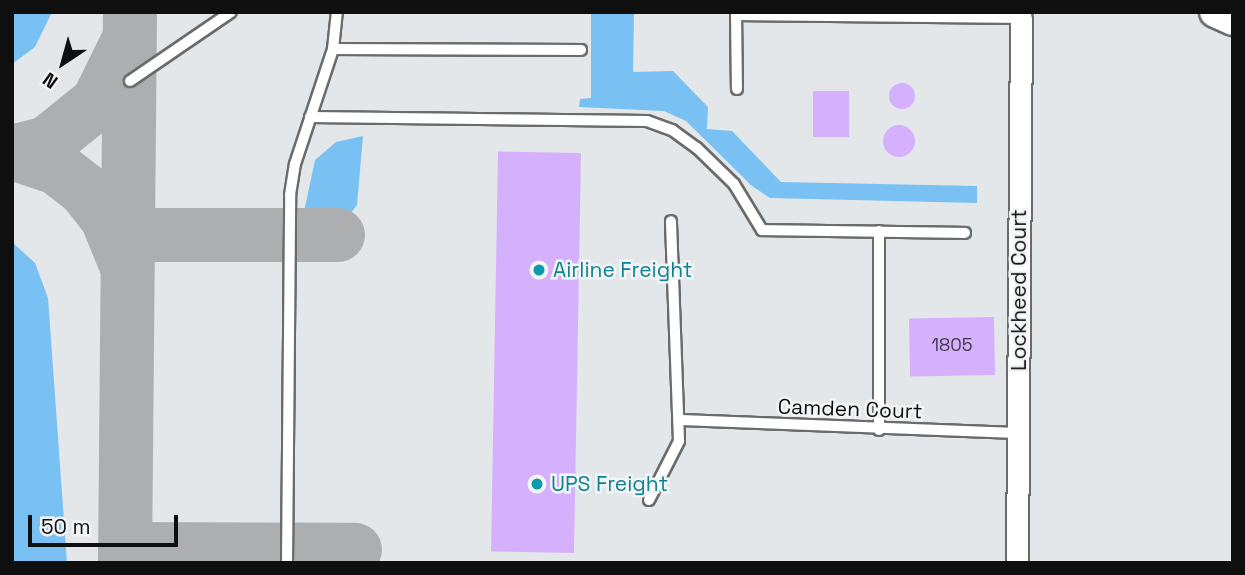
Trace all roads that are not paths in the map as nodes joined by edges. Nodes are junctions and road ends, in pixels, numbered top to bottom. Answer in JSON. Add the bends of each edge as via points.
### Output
{"nodes":[{"id":1,"x":231,"y":12,"type":"edge"},
{"id":2,"x":337,"y":12,"type":"edge"},
{"id":3,"x":1215,"y":12,"type":"edge"},
{"id":4,"x":736,"y":13,"type":"edge"},
{"id":5,"x":1021,"y":18,"type":"joint"},
{"id":6,"x":1233,"y":20,"type":"edge"},
{"id":7,"x":333,"y":48,"type":"junction"},
{"id":8,"x":581,"y":50,"type":"dead end"},
{"id":9,"x":130,"y":81,"type":"dead end"},
{"id":10,"x":737,"y":89,"type":"dead end"},
{"id":11,"x":310,"y":117,"type":"junction"},
{"id":12,"x":671,"y":221,"type":"dead end"},
{"id":13,"x":879,"y":231,"type":"junction"},
{"id":14,"x":965,"y":233,"type":"dead end"},
{"id":15,"x":680,"y":420,"type":"junction"},
{"id":16,"x":879,"y":430,"type":"junction"},
{"id":17,"x":1018,"y":433,"type":"junction"},
{"id":18,"x":649,"y":500,"type":"dead end"},
{"id":19,"x":287,"y":563,"type":"edge"},
{"id":20,"x":1017,"y":563,"type":"edge"}],
"edges":[{"from":1,"to":9,"type":"lane"},
{"from":2,"to":7,"type":"lane"},
{"from":3,"to":6,"type":"main road"},
{"from":4,"to":5,"type":"lane"},
{"from":4,"to":10,"type":"lane"},
{"from":5,"to":17,"type":"street","name":"Lockheed Court"},
{"from":7,"to":8,"type":"lane"},
{"from":7,"to":11,"type":"lane"},
{"from":11,"to":13,"type":"lane","via":[[647,121],[672,130],[697,148],[734,184],[762,230]]},
{"from":11,"to":19,"type":"lane","via":[[290,195]]},
{"from":12,"to":15,"type":"lane"},
{"from":13,"to":14,"type":"lane"},
{"from":13,"to":16,"type":"lane"},
{"from":15,"to":16,"type":"lane","name":"Camden Court"},
{"from":15,"to":18,"type":"lane","via":[[680,441]]},
{"from":16,"to":17,"type":"lane","name":"Camden Court"},
{"from":17,"to":20,"type":"street","name":"Lockheed Court"}]}
